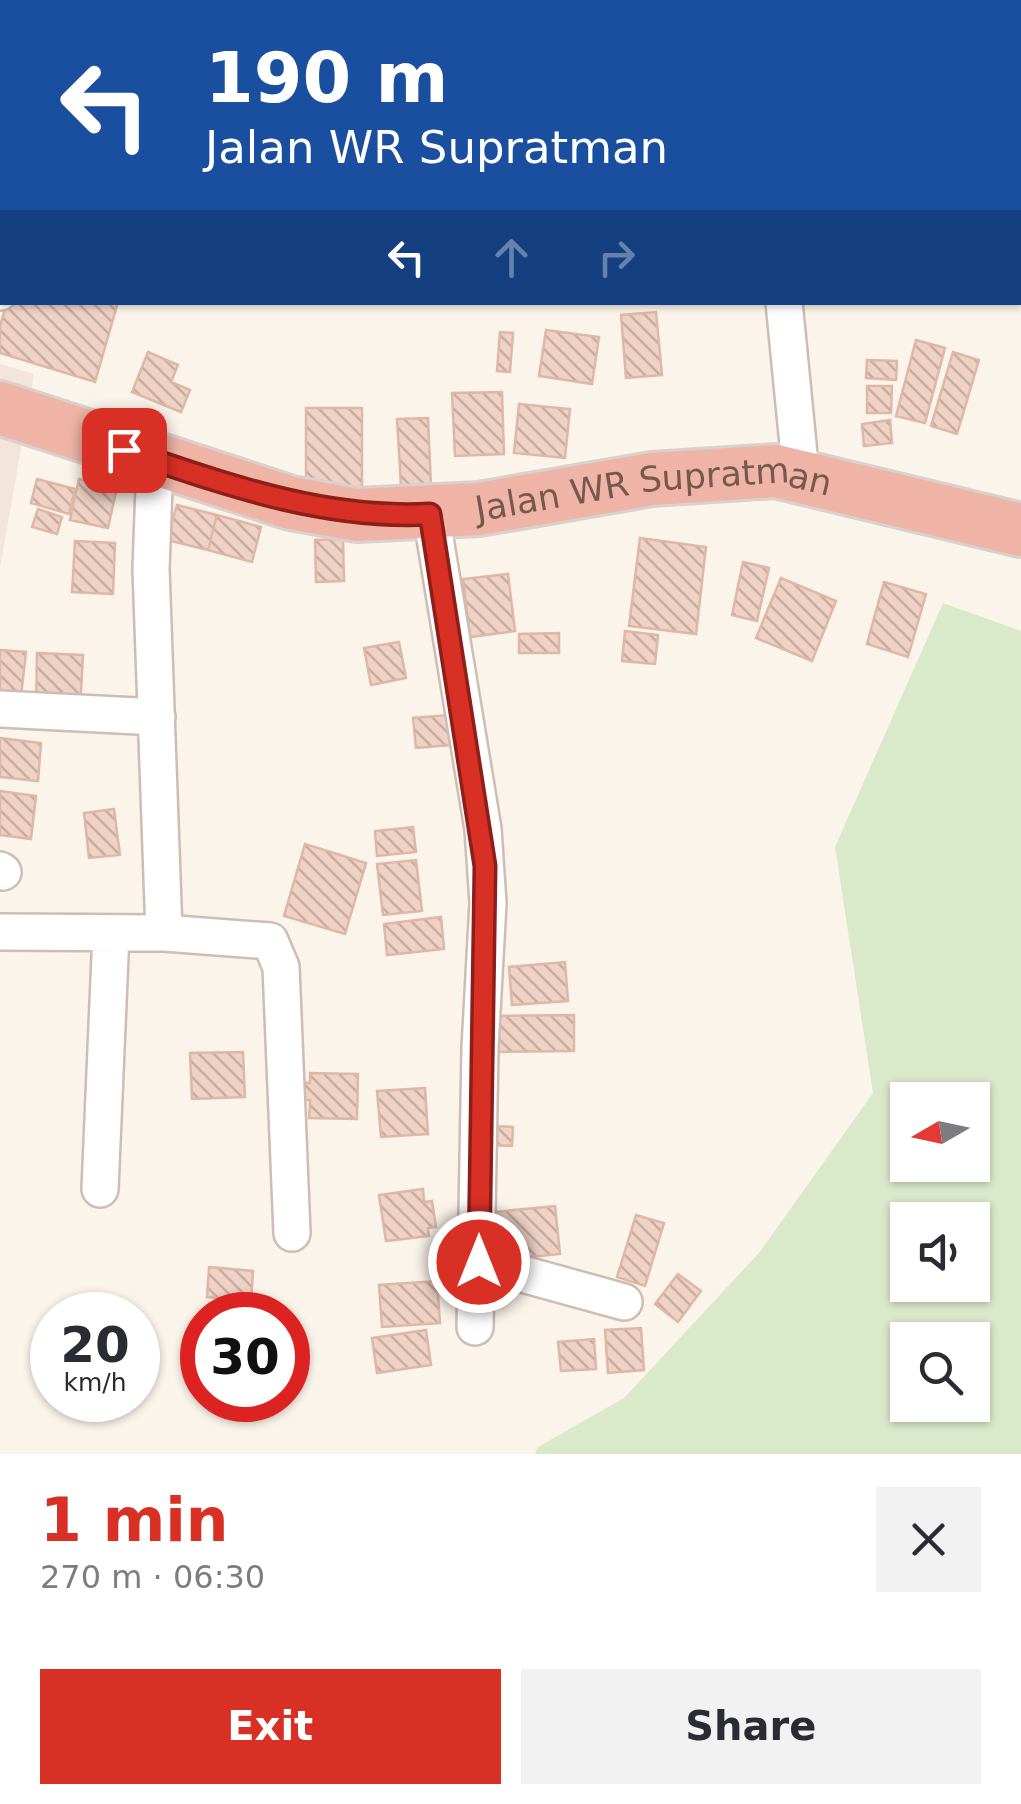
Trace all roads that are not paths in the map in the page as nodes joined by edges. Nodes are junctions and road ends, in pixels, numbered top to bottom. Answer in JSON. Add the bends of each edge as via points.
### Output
{"nodes":[{"id":1,"x":762,"y":305,"type":"edge"},
{"id":2,"x":784,"y":305,"type":"edge"},
{"id":3,"x":0,"y":408,"type":"edge"},
{"id":4,"x":154,"y":460,"type":"junction"},
{"id":5,"x":788,"y":473,"type":"junction"},
{"id":6,"x":430,"y":514,"type":"junction"},
{"id":7,"x":1021,"y":530,"type":"edge"},
{"id":8,"x":0,"y":709,"type":"edge"},
{"id":9,"x":156,"y":717,"type":"junction"},
{"id":10,"x":0,"y":932,"type":"edge"},
{"id":11,"x":111,"y":933,"type":"junction"},
{"id":12,"x":164,"y":933,"type":"junction"},
{"id":13,"x":100,"y":1190,"type":"dead end"},
{"id":14,"x":292,"y":1232,"type":"dead end"},
{"id":15,"x":479,"y":1262,"type":"junction"},
{"id":16,"x":624,"y":1302,"type":"dead end"},
{"id":17,"x":475,"y":1328,"type":"dead end"}],
"edges":[{"from":1,"to":5,"type":"street"},
{"from":2,"to":5,"type":"street"},
{"from":3,"to":4,"type":"highway","name":"Jalan WR Supratman"},
{"from":4,"to":6,"type":"highway","name":"Jalan WR Supratman","via":[[324,510]]},
{"from":4,"to":9,"type":"street"},
{"from":5,"to":6,"type":"highway","name":"Jalan WR Supratman","via":[[652,479]]},
{"from":5,"to":7,"type":"highway","name":"Jalan WR Supratman"},
{"from":6,"to":15,"type":"street","via":[[485,866]]},
{"from":8,"to":9,"type":"street"},
{"from":9,"to":12,"type":"street"},
{"from":10,"to":11,"type":"street"},
{"from":11,"to":12,"type":"street"},
{"from":11,"to":13,"type":"street"},
{"from":12,"to":14,"type":"street","via":[[255,938],[276,948]]},
{"from":15,"to":16,"type":"street"},
{"from":15,"to":17,"type":"street"}]}
